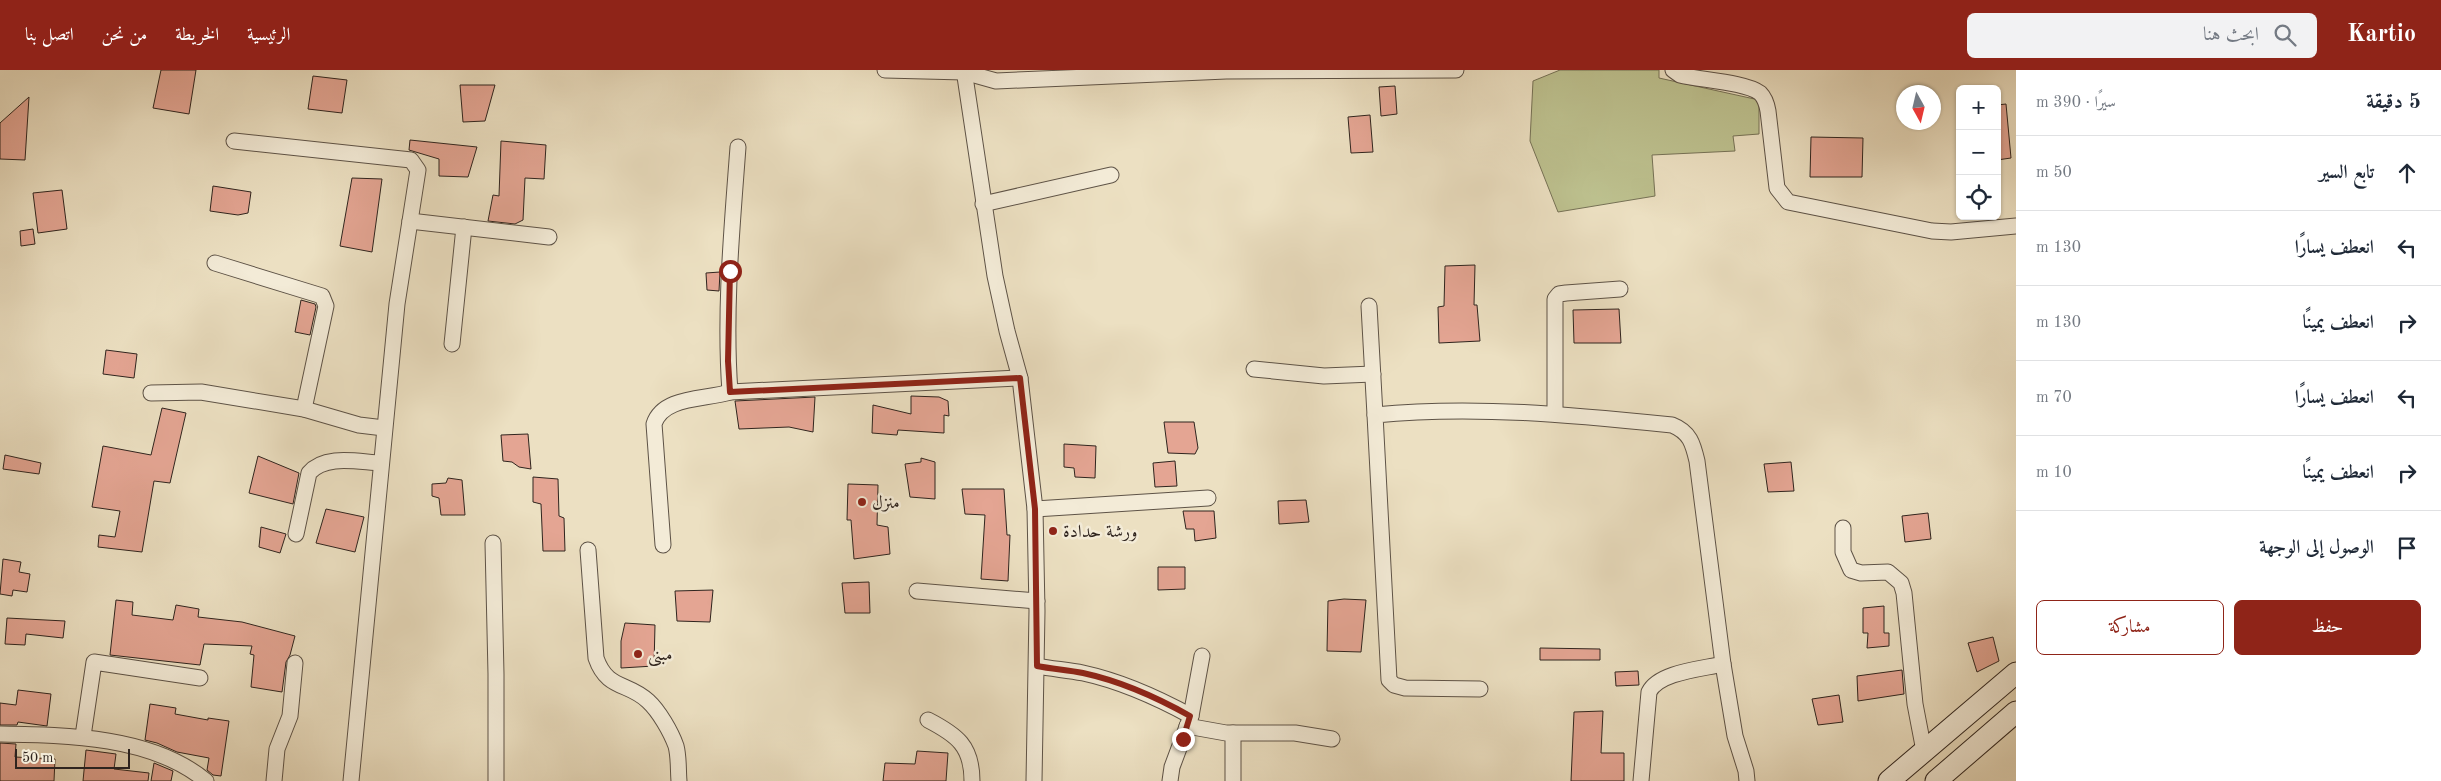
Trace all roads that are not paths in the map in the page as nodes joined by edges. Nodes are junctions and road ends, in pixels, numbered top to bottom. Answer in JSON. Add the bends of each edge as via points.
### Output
{"nodes":[{"id":1,"x":885,"y":70,"type":"edge"},
{"id":2,"x":1226,"y":70,"type":"edge"},
{"id":3,"x":1456,"y":70,"type":"edge"},
{"id":4,"x":1673,"y":70,"type":"edge"},
{"id":5,"x":964,"y":71,"type":"edge"},
{"id":6,"x":1104,"y":72,"type":"edge"},
{"id":7,"x":234,"y":141,"type":"dead end"},
{"id":8,"x":738,"y":146,"type":"dead end"},
{"id":9,"x":1111,"y":175,"type":"dead end"},
{"id":10,"x":983,"y":204,"type":"junction"},
{"id":11,"x":410,"y":221,"type":"junction"},
{"id":12,"x":2016,"y":226,"type":"edge"},
{"id":13,"x":464,"y":227,"type":"junction"},
{"id":14,"x":549,"y":237,"type":"dead end"},
{"id":15,"x":216,"y":263,"type":"dead end"},
{"id":16,"x":1620,"y":289,"type":"dead end"},
{"id":17,"x":1370,"y":306,"type":"dead end"},
{"id":18,"x":452,"y":344,"type":"dead end"},
{"id":19,"x":1254,"y":369,"type":"dead end"},
{"id":20,"x":1373,"y":374,"type":"junction"},
{"id":21,"x":1020,"y":378,"type":"junction"},
{"id":22,"x":151,"y":392,"type":"dead end"},
{"id":23,"x":730,"y":392,"type":"junction"},
{"id":24,"x":304,"y":409,"type":"junction"},
{"id":25,"x":1555,"y":413,"type":"junction"},
{"id":26,"x":1375,"y":415,"type":"junction"},
{"id":27,"x":384,"y":428,"type":"junction"},
{"id":28,"x":381,"y":463,"type":"junction"},
{"id":29,"x":1208,"y":498,"type":"dead end"},
{"id":30,"x":1035,"y":509,"type":"junction"},
{"id":31,"x":1842,"y":528,"type":"dead end"},
{"id":32,"x":296,"y":534,"type":"dead end"},
{"id":33,"x":493,"y":543,"type":"dead end"},
{"id":34,"x":663,"y":545,"type":"dead end"},
{"id":35,"x":588,"y":550,"type":"dead end"},
{"id":36,"x":917,"y":591,"type":"dead end"},
{"id":37,"x":1037,"y":601,"type":"junction"},
{"id":38,"x":1202,"y":656,"type":"dead end"},
{"id":39,"x":296,"y":663,"type":"dead end"},
{"id":40,"x":1723,"y":664,"type":"junction"},
{"id":41,"x":1037,"y":666,"type":"junction"},
{"id":42,"x":2016,"y":673,"type":"edge"},
{"id":43,"x":200,"y":678,"type":"dead end"},
{"id":44,"x":1480,"y":689,"type":"dead end"},
{"id":45,"x":2016,"y":712,"type":"edge"},
{"id":46,"x":928,"y":720,"type":"dead end"},
{"id":47,"x":1189,"y":721,"type":"junction"},
{"id":48,"x":1233,"y":733,"type":"junction"},
{"id":49,"x":0,"y":734,"type":"edge"},
{"id":50,"x":83,"y":736,"type":"junction"},
{"id":51,"x":1332,"y":739,"type":"dead end"},
{"id":52,"x":1924,"y":751,"type":"junction"},
{"id":53,"x":1749,"y":778,"type":"edge"},
{"id":54,"x":206,"y":781,"type":"edge"},
{"id":55,"x":274,"y":781,"type":"edge"},
{"id":56,"x":351,"y":781,"type":"edge"},
{"id":57,"x":496,"y":781,"type":"edge"},
{"id":58,"x":679,"y":781,"type":"edge"},
{"id":59,"x":972,"y":781,"type":"edge"},
{"id":60,"x":1034,"y":781,"type":"edge"},
{"id":61,"x":1170,"y":781,"type":"edge"},
{"id":62,"x":1234,"y":781,"type":"edge"},
{"id":63,"x":1641,"y":781,"type":"edge"},
{"id":64,"x":1889,"y":781,"type":"edge"},
{"id":65,"x":1936,"y":781,"type":"edge"}],
"edges":[{"from":1,"to":5,"type":"street"},
{"from":2,"to":3,"type":"street"},
{"from":2,"to":6,"type":"street"},
{"from":4,"to":12,"type":"street","via":[[1688,77],[1731,84],[1760,94],[1768,111],[1777,188],[1788,202],[1932,231]]},
{"from":5,"to":6,"type":"street","via":[[996,81]]},
{"from":5,"to":10,"type":"street"},
{"from":7,"to":11,"type":"street","via":[[412,160],[418,170]]},
{"from":8,"to":23,"type":"street","via":[[731,247]]},
{"from":9,"to":10,"type":"street"},
{"from":10,"to":21,"type":"street","via":[[995,276]]},
{"from":11,"to":13,"type":"street"},
{"from":11,"to":27,"type":"street","via":[[397,304]]},
{"from":13,"to":14,"type":"street"},
{"from":13,"to":18,"type":"street"},
{"from":15,"to":24,"type":"street","via":[[322,296],[326,306]]},
{"from":16,"to":25,"type":"street","via":[[1566,293],[1555,299]]},
{"from":17,"to":20,"type":"street"},
{"from":19,"to":20,"type":"street","via":[[1324,376]]},
{"from":20,"to":26,"type":"street"},
{"from":21,"to":23,"type":"street"},
{"from":21,"to":30,"type":"street"},
{"from":22,"to":24,"type":"street","via":[[201,392]]},
{"from":23,"to":34,"type":"street","via":[[668,406],[656,418]]},
{"from":24,"to":27,"type":"street","via":[[359,425]]},
{"from":25,"to":26,"type":"street","via":[[1427,410]]},
{"from":25,"to":40,"type":"street","via":[[1672,426],[1689,436],[1697,461]]},
{"from":26,"to":44,"type":"street","via":[[1389,680],[1405,688]]},
{"from":27,"to":28,"type":"street"},
{"from":28,"to":32,"type":"street","via":[[328,461],[313,469],[309,473]]},
{"from":28,"to":56,"type":"street"},
{"from":29,"to":30,"type":"street"},
{"from":30,"to":37,"type":"street"},
{"from":31,"to":52,"type":"street","via":[[1843,552],[1851,570],[1888,572],[1901,583],[1906,604],[1915,704]]},
{"from":33,"to":57,"type":"street"},
{"from":35,"to":58,"type":"street","via":[[596,658],[600,670],[613,683],[648,700],[676,748]]},
{"from":36,"to":37,"type":"street"},
{"from":37,"to":41,"type":"street"},
{"from":38,"to":47,"type":"street"},
{"from":39,"to":55,"type":"street","via":[[290,716],[277,749]]},
{"from":40,"to":53,"type":"street","via":[[1736,736]]},
{"from":40,"to":63,"type":"street","via":[[1662,678],[1652,685]]},
{"from":41,"to":47,"type":"street","via":[[1084,673],[1111,682],[1152,697]]},
{"from":41,"to":60,"type":"street"},
{"from":42,"to":52,"type":"main road"},
{"from":43,"to":50,"type":"street","via":[[94,662]]},
{"from":45,"to":65,"type":"main road"},
{"from":46,"to":59,"type":"street","via":[[946,729],[965,746],[971,762]]},
{"from":47,"to":48,"type":"street"},
{"from":47,"to":61,"type":"street"},
{"from":48,"to":51,"type":"street","via":[[1295,733]]},
{"from":48,"to":62,"type":"street"},
{"from":49,"to":50,"type":"street"},
{"from":50,"to":54,"type":"street","via":[[124,744],[190,767]]},
{"from":52,"to":64,"type":"main road"}]}
